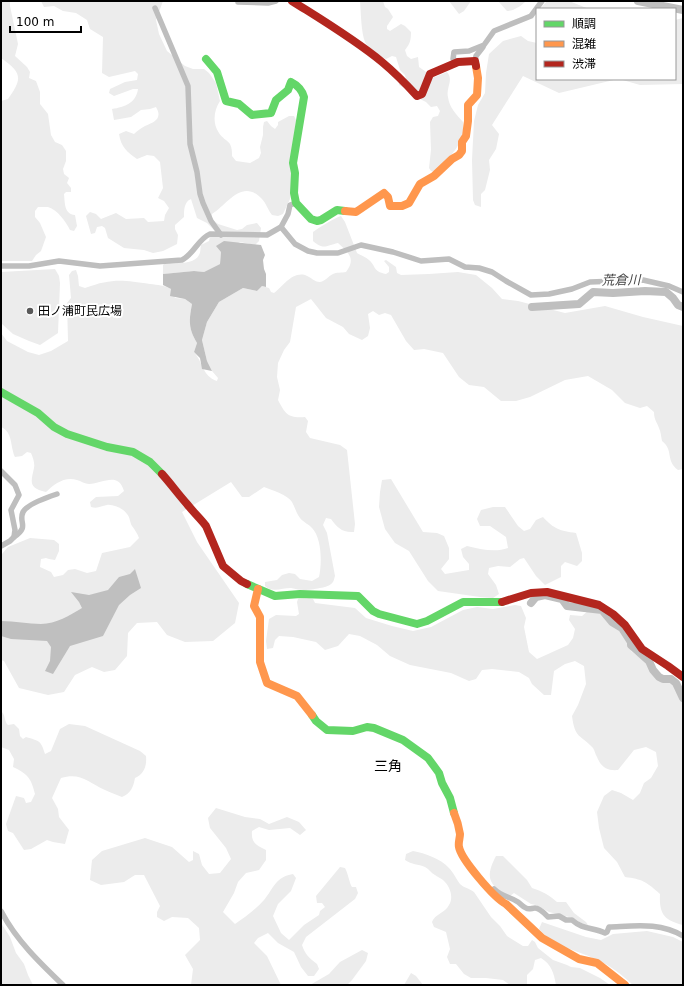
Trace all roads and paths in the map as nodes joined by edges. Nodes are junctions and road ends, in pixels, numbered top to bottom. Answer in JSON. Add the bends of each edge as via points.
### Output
{"nodes":[{"id":1,"x":276,"y":1,"type":"edge"},
{"id":2,"x":292,"y":1,"type":"edge"},
{"id":3,"x":238,"y":2,"type":"dead end"},
{"id":4,"x":155,"y":8,"type":"dead end"},
{"id":5,"x":536,"y":9,"type":"edge"},
{"id":6,"x":484,"y":45,"type":"junction"},
{"id":7,"x":206,"y":59,"type":"dead end"},
{"id":8,"x":475,"y":61,"type":"junction"},
{"id":9,"x":458,"y":62,"type":"junction"},
{"id":10,"x":296,"y":203,"type":"junction"},
{"id":11,"x":281,"y":227,"type":"junction"},
{"id":12,"x":221,"y":235,"type":"junction"},
{"id":13,"x":1,"y":266,"type":"edge"},
{"id":14,"x":683,"y":292,"type":"edge"},
{"id":15,"x":1,"y":392,"type":"edge"},
{"id":16,"x":1,"y":471,"type":"edge"},
{"id":17,"x":57,"y":494,"type":"dead end"},
{"id":18,"x":14,"y":537,"type":"junction"},
{"id":19,"x":1,"y":546,"type":"edge"},
{"id":20,"x":258,"y":589,"type":"junction"},
{"id":21,"x":683,"y":677,"type":"edge"},
{"id":22,"x":477,"y":875,"type":"junction"},
{"id":23,"x":1,"y":911,"type":"edge"},
{"id":24,"x":683,"y":936,"type":"edge"},
{"id":25,"x":63,"y":985,"type":"edge"},
{"id":26,"x":625,"y":985,"type":"edge"}],
"edges":[{"from":1,"to":3,"type":"street"},
{"from":2,"to":9,"type":"street","via":[[370,52],[398,75],[417,96],[422,94],[430,74]]},
{"from":4,"to":12,"type":"street","via":[[188,86],[190,144],[200,194],[211,221]]},
{"from":5,"to":6,"type":"street","via":[[531,16],[494,31]]},
{"from":6,"to":8,"type":"street"},
{"from":6,"to":9,"type":"street","via":[[469,51],[454,52],[453,58]]},
{"from":7,"to":10,"type":"street","via":[[217,72],[226,101],[240,104],[252,115],[271,113],[276,100],[288,90],[291,82],[303,93],[293,163]]},
{"from":8,"to":9,"type":"street"},
{"from":8,"to":10,"type":"street","via":[[477,95],[468,105],[468,121],[462,151],[438,174],[420,184],[409,203],[393,207],[390,206],[387,194],[381,194],[356,212],[334,211],[317,221],[311,219]]},
{"from":10,"to":11,"type":"street","via":[[290,205]]},
{"from":11,"to":12,"type":"street","via":[[267,235]]},
{"from":11,"to":14,"type":"street","via":[[295,244],[308,251],[338,253],[361,245],[421,260],[449,259],[465,267],[492,272],[531,294],[549,294],[590,282],[643,280]]},
{"from":12,"to":13,"type":"street","via":[[204,236],[188,257],[182,260],[100,266],[59,261],[29,266]]},
{"from":15,"to":20,"type":"street","via":[[38,413],[67,434],[107,448],[133,452],[150,462],[202,520],[223,566],[241,581]]},
{"from":16,"to":18,"type":"street","via":[[15,485],[19,495],[11,510]]},
{"from":17,"to":18,"type":"street","via":[[26,509],[22,514],[22,530]]},
{"from":18,"to":19,"type":"street"},
{"from":20,"to":21,"type":"street","via":[[275,596],[358,596],[379,614],[417,624],[463,602],[501,602],[532,593],[548,592],[606,608],[625,625],[643,649]]},
{"from":20,"to":22,"type":"street","via":[[254,606],[260,617],[260,662],[267,683],[297,696],[311,716],[327,730],[353,731],[374,728],[403,740],[428,758],[439,773],[450,798],[459,828],[460,851]]},
{"from":22,"to":24,"type":"street","via":[[482,876],[498,894],[525,908],[539,909],[548,917],[559,916],[572,920],[578,926],[605,933],[610,927],[665,927]]},
{"from":22,"to":26,"type":"street","via":[[500,901],[542,938],[579,959],[597,963]]},
{"from":23,"to":25,"type":"street","via":[[28,949]]}]}
